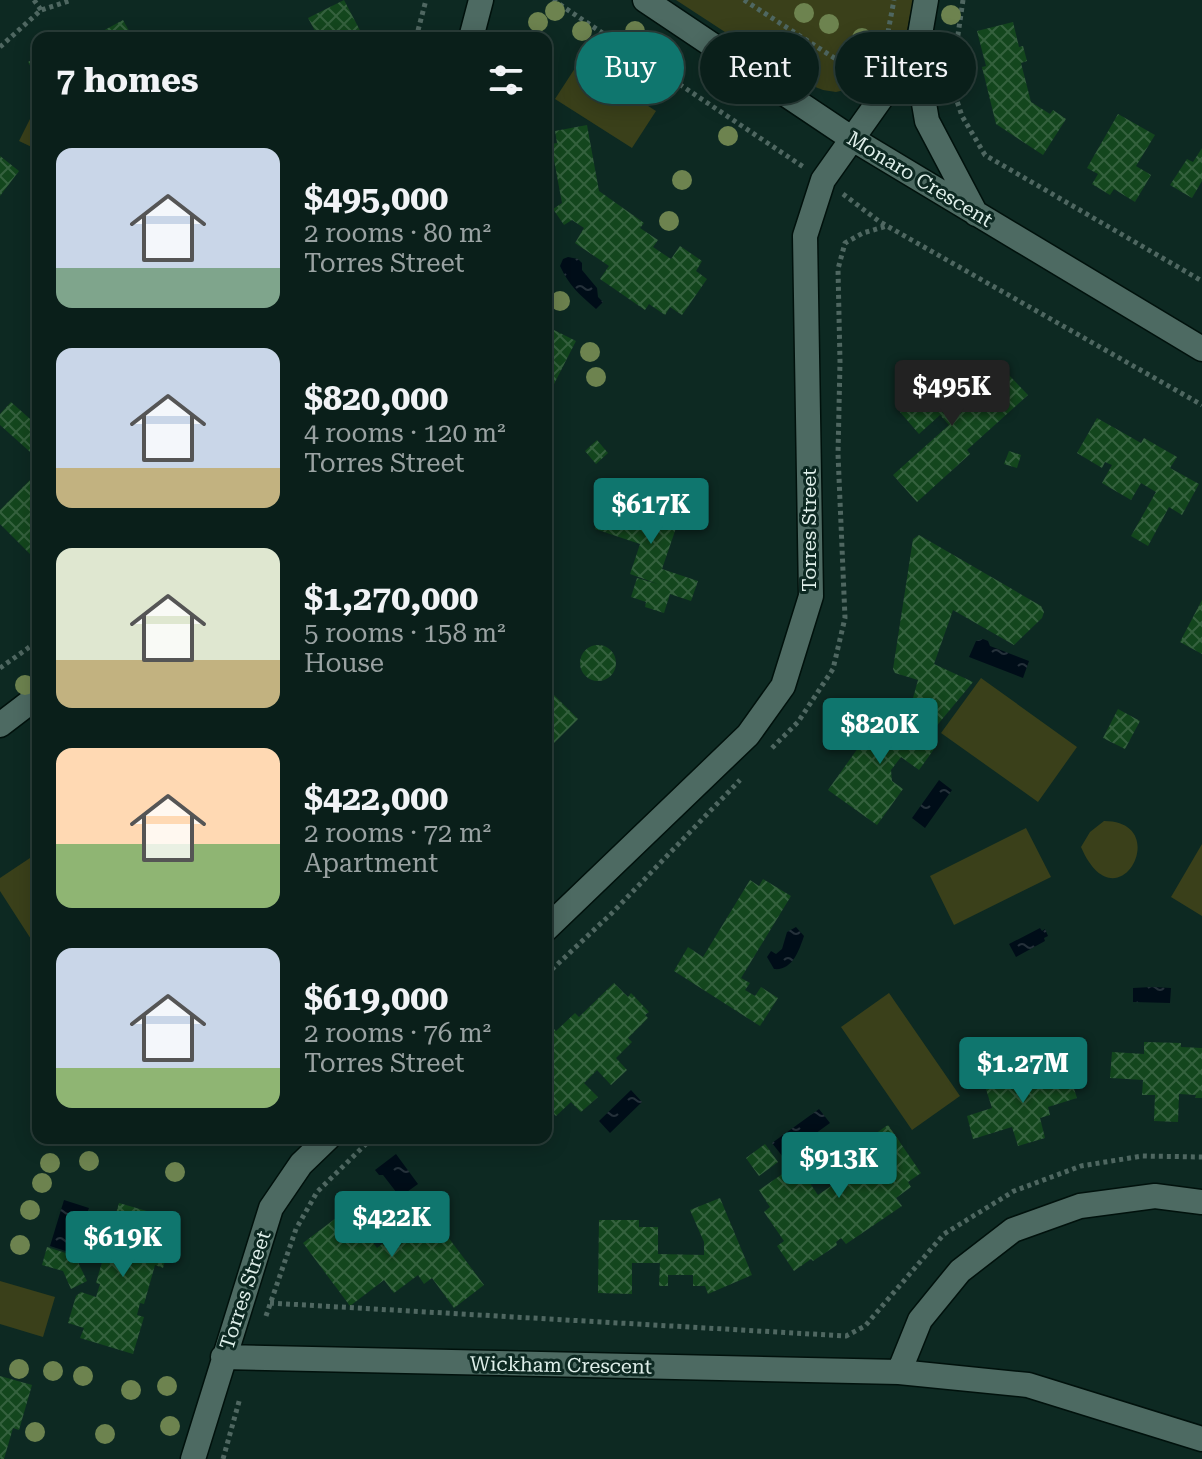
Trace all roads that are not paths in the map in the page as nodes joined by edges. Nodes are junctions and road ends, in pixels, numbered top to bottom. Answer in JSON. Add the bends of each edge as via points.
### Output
{"nodes":[{"id":1,"x":481,"y":0,"type":"edge"},
{"id":2,"x":645,"y":0,"type":"edge"},
{"id":3,"x":926,"y":0,"type":"edge"},
{"id":4,"x":473,"y":32,"type":"edge"},
{"id":5,"x":920,"y":32,"type":"edge"},
{"id":6,"x":876,"y":104,"type":"edge"},
{"id":7,"x":924,"y":104,"type":"edge"},
{"id":8,"x":851,"y":138,"type":"junction"},
{"id":9,"x":976,"y":214,"type":"junction"},
{"id":10,"x":1202,"y":349,"type":"edge"},
{"id":11,"x":32,"y":701,"type":"edge"},
{"id":12,"x":0,"y":725,"type":"edge"},
{"id":13,"x":552,"y":923,"type":"edge"},
{"id":14,"x":322,"y":1144,"type":"edge"},
{"id":15,"x":1202,"y":1202,"type":"edge"},
{"id":16,"x":223,"y":1357,"type":"junction"},
{"id":17,"x":899,"y":1372,"type":"junction"},
{"id":18,"x":1202,"y":1439,"type":"edge"},
{"id":19,"x":193,"y":1459,"type":"edge"}],
"edges":[{"from":1,"to":4,"type":"street"},
{"from":2,"to":8,"type":"street","name":"Monaro Crescent"},
{"from":3,"to":5,"type":"street"},
{"from":6,"to":8,"type":"street","name":"Torres Street"},
{"from":7,"to":9,"type":"street","via":[[927,121]]},
{"from":8,"to":9,"type":"street","name":"Monaro Crescent"},
{"from":8,"to":13,"type":"street","name":"Torres Street","via":[[823,180],[805,236],[811,596],[783,686],[748,735]]},
{"from":9,"to":10,"type":"street","name":"Monaro Crescent"},
{"from":11,"to":12,"type":"street"},
{"from":14,"to":16,"type":"street","name":"Torres Street","via":[[271,1208]]},
{"from":15,"to":17,"type":"street","via":[[1155,1196],[1080,1206],[1013,1230],[960,1271],[920,1320]]},
{"from":16,"to":17,"type":"street","name":"Wickham Crescent"},
{"from":16,"to":19,"type":"street","name":"Torres Street"},
{"from":17,"to":18,"type":"street","name":"Wickham Crescent","via":[[1028,1385]]}]}
